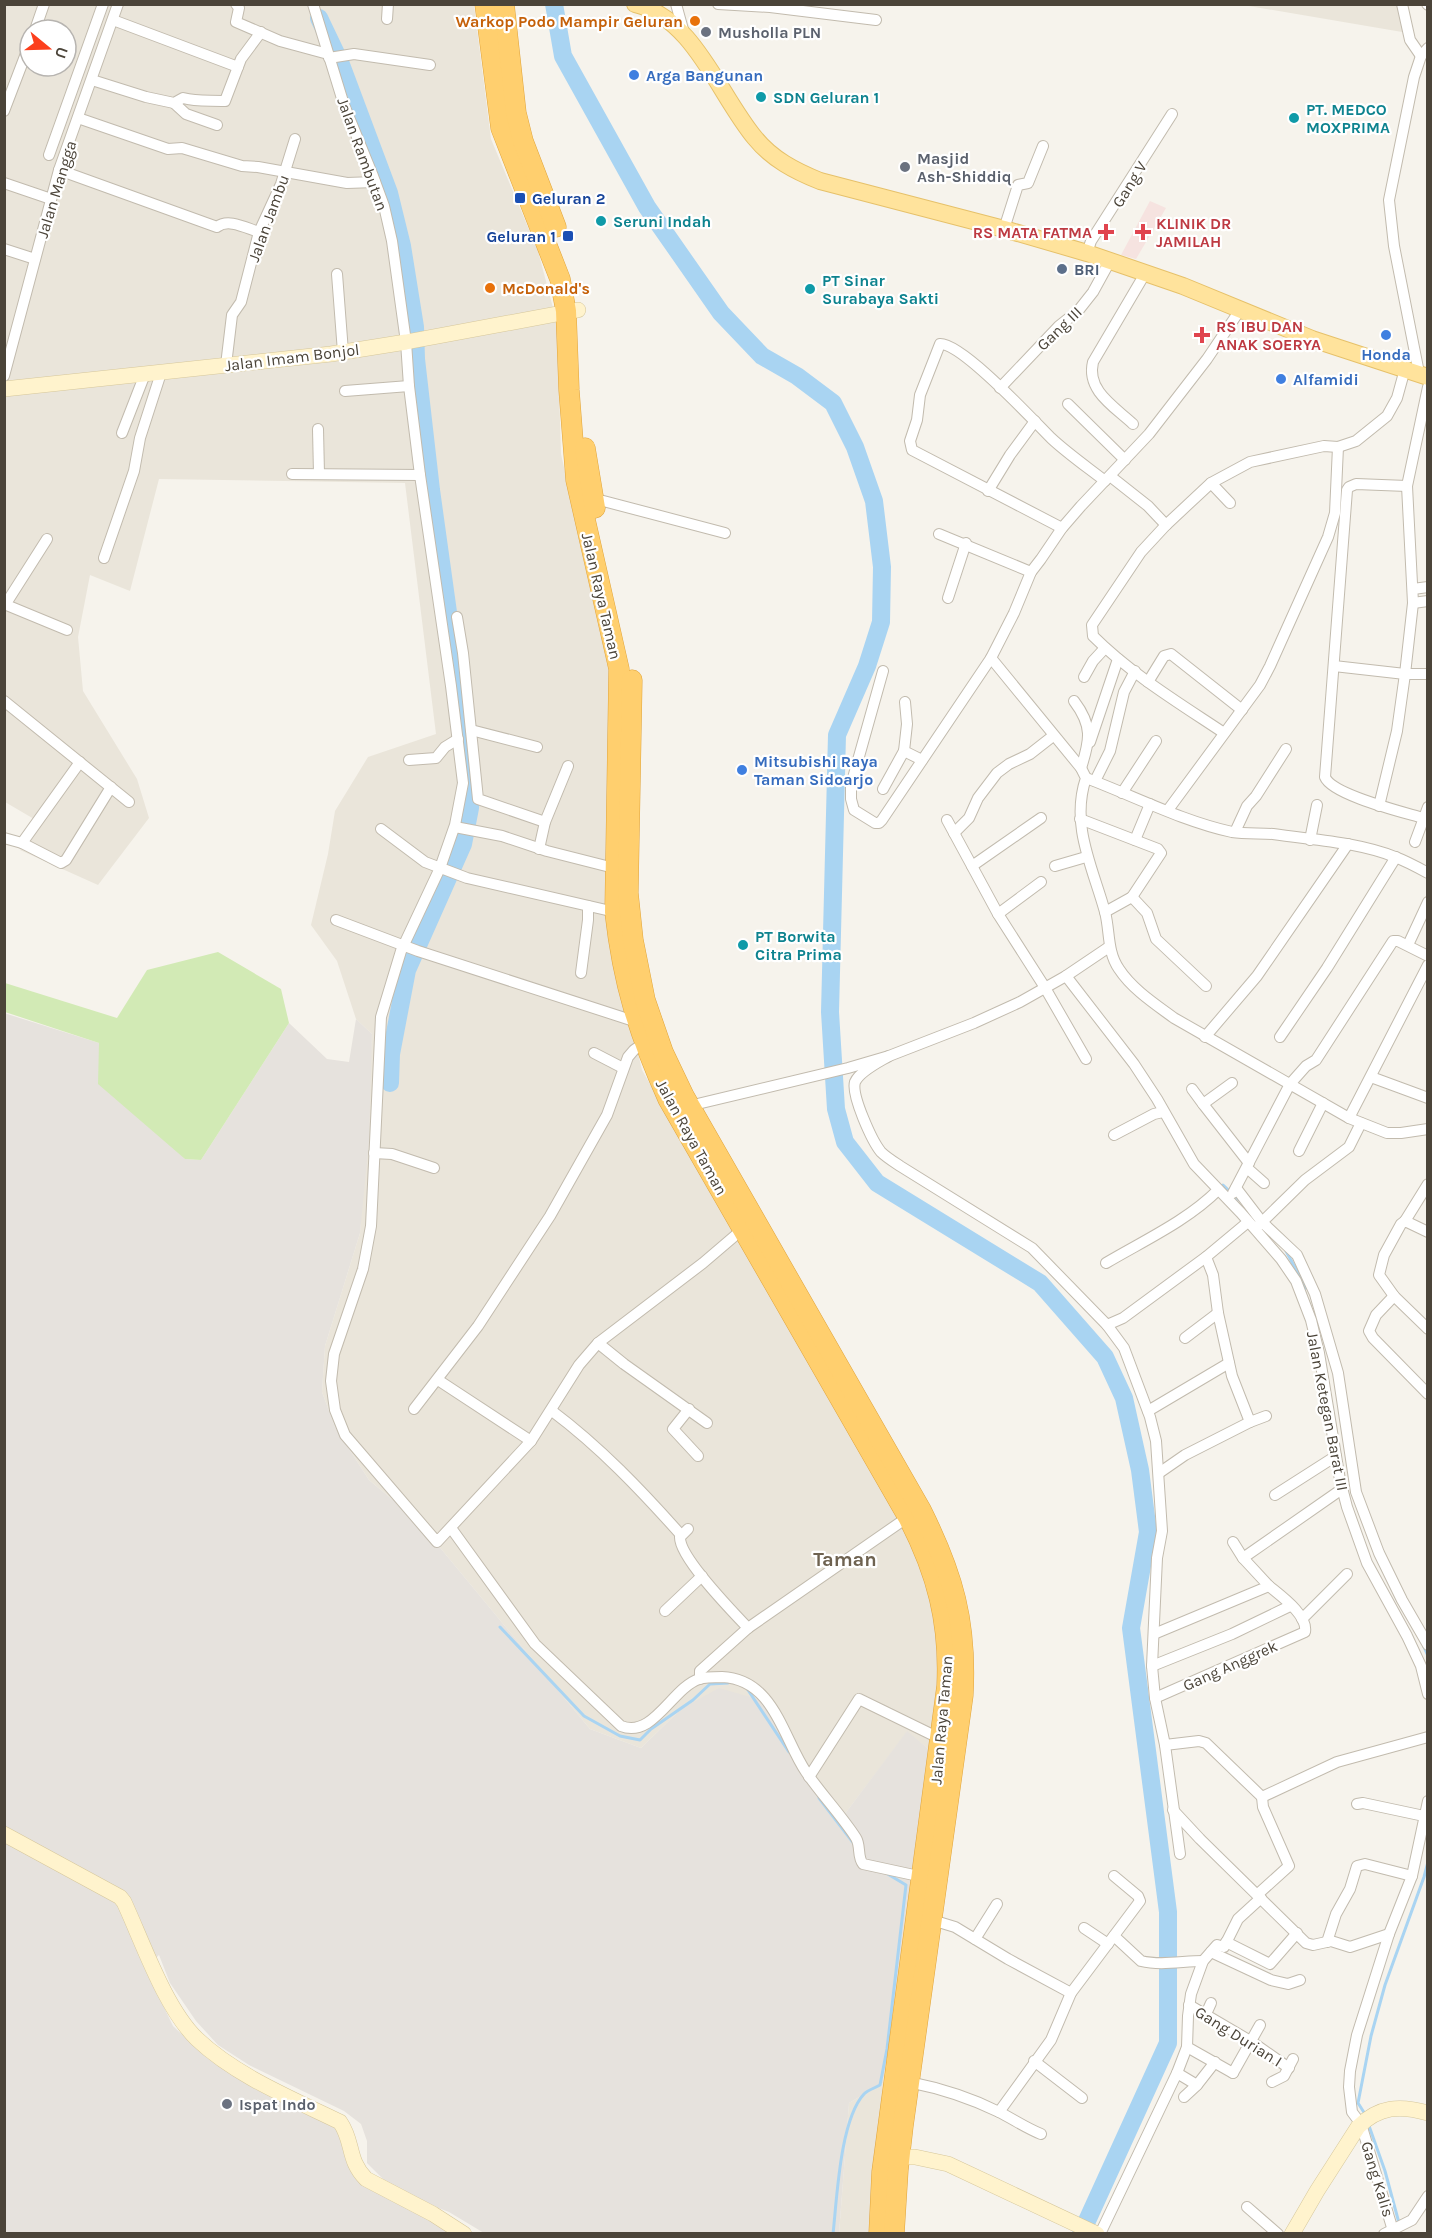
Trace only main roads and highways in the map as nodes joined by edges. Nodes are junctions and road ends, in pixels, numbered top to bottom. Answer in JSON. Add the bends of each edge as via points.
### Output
{"nodes":[{"id":1,"x":485,"y":4,"type":"edge"},
{"id":2,"x":504,"y":4,"type":"edge"},
{"id":3,"x":635,"y":4,"type":"edge"},
{"id":4,"x":572,"y":310,"type":"junction"},
{"id":5,"x":1420,"y":376,"type":"edge"},
{"id":6,"x":902,"y":2090,"type":"junction"},
{"id":7,"x":891,"y":2164,"type":"junction"},
{"id":8,"x":879,"y":2234,"type":"edge"},
{"id":9,"x":894,"y":2234,"type":"edge"}],
"edges":[{"from":1,"to":4,"type":"highway","name":"Jalan Raya Taman","via":[[501,128]]},
{"from":2,"to":4,"type":"highway","name":"Jalan Raya Taman","via":[[516,113],[574,280]]},
{"from":3,"to":5,"type":"main road","via":[[653,10],[685,36],[755,138],[781,162],[820,181],[1088,253]]},
{"from":4,"to":6,"type":"highway","name":"Jalan Raya Taman","via":[[569,402],[576,480],[619,669],[615,912],[637,1022],[668,1099],[909,1516],[932,1569],[945,1617],[948,1667]]},
{"from":4,"to":6,"type":"highway","name":"Jalan Raya Taman","via":[[592,498],[626,632],[632,677],[628,893],[645,1000],[672,1074],[909,1489],[944,1558],[955,1592],[964,1643],[963,1695],[932,1920]]},
{"from":6,"to":7,"type":"highway","name":"Jalan Raya Taman"},
{"from":7,"to":8,"type":"highway","name":"Jalan Raya Taman"},
{"from":7,"to":9,"type":"highway","name":"Jalan Raya Taman"}]}
